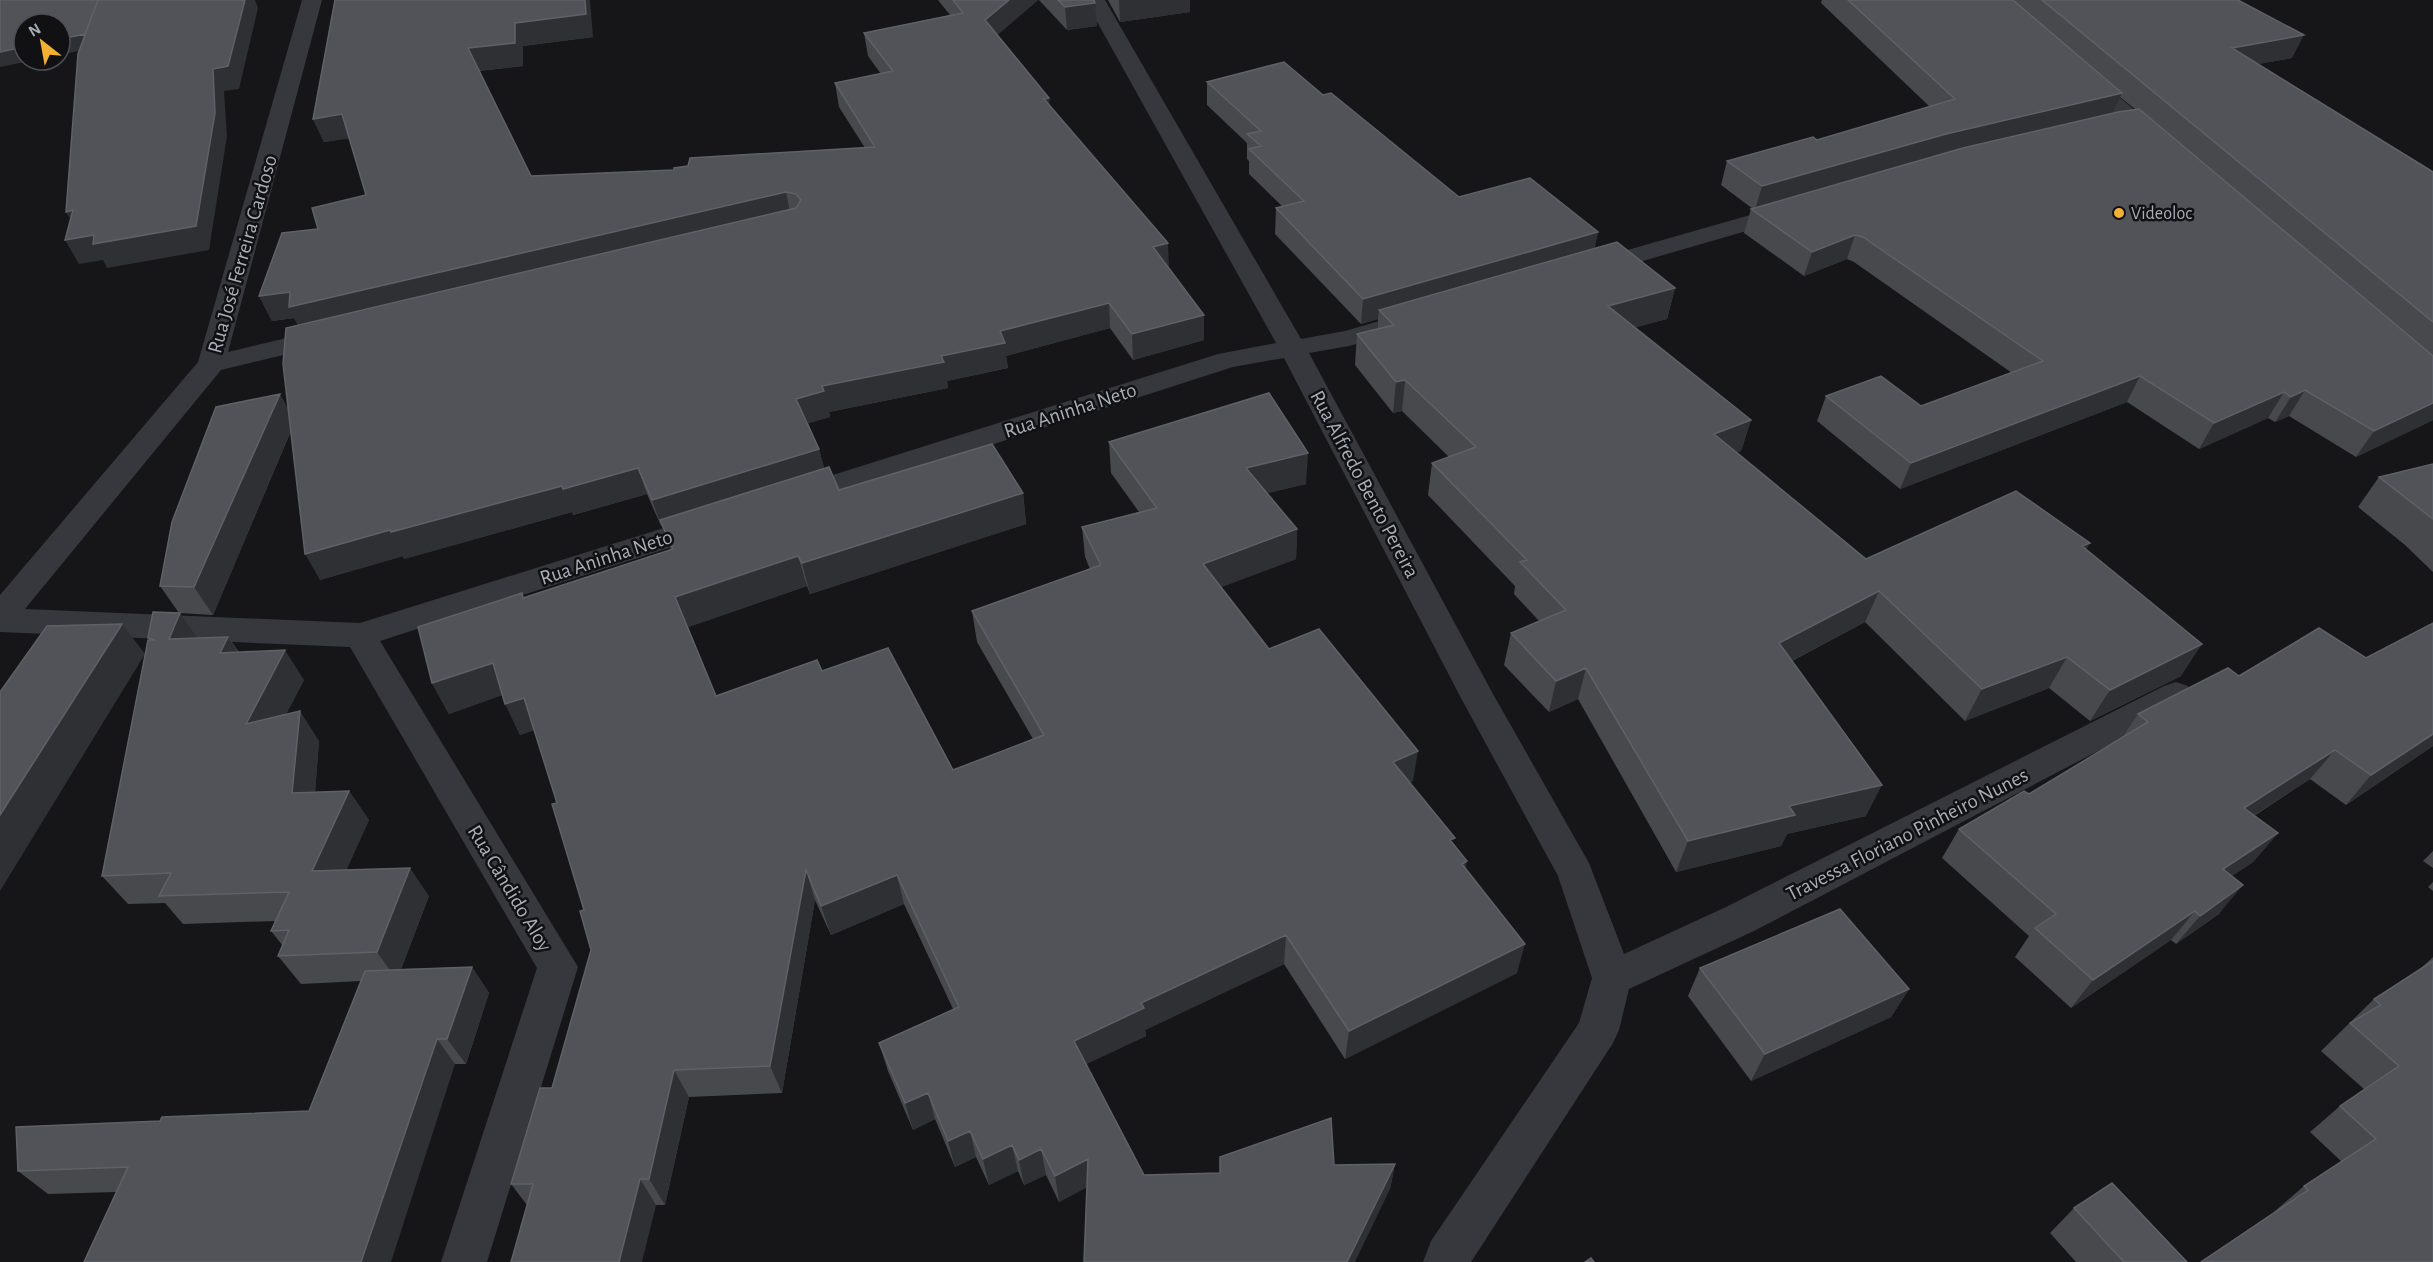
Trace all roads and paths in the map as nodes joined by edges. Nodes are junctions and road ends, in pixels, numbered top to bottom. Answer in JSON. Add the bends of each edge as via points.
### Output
{"nodes":[{"id":1,"x":312,"y":0,"type":"edge"},
{"id":2,"x":1095,"y":0,"type":"edge"},
{"id":3,"x":2063,"y":61,"type":"edge"},
{"id":4,"x":2135,"y":122,"type":"junction"},
{"id":5,"x":2096,"y":128,"type":"edge"},
{"id":6,"x":2171,"y":153,"type":"edge"},
{"id":7,"x":1820,"y":202,"type":"edge"},
{"id":8,"x":1567,"y":275,"type":"edge"},
{"id":9,"x":1430,"y":315,"type":"edge"},
{"id":10,"x":350,"y":331,"type":"edge"},
{"id":11,"x":1293,"y":349,"type":"junction"},
{"id":12,"x":211,"y":364,"type":"junction"},
{"id":13,"x":771,"y":505,"type":"edge"},
{"id":14,"x":737,"y":516,"type":"edge"},
{"id":15,"x":0,"y":618,"type":"edge"},
{"id":16,"x":360,"y":635,"type":"junction"},
{"id":17,"x":2199,"y":684,"type":"edge"},
{"id":18,"x":1612,"y":978,"type":"junction"},
{"id":19,"x":464,"y":1262,"type":"edge"},
{"id":20,"x":1446,"y":1262,"type":"edge"}],
"edges":[{"from":1,"to":12,"type":"street","name":"Rua José Ferreira Cardoso"},
{"from":2,"to":11,"type":"street","name":"Rua Alfredo Bento Pereira"},
{"from":3,"to":4,"type":"street"},
{"from":4,"to":5,"type":"street"},
{"from":4,"to":6,"type":"street"},
{"from":7,"to":8,"type":"street"},
{"from":9,"to":11,"type":"street","name":"Rua Aninha Neto"},
{"from":10,"to":12,"type":"street"},
{"from":11,"to":13,"type":"street","name":"Rua Aninha Neto","via":[[1227,360]]},
{"from":11,"to":18,"type":"street","name":"Rua Alfredo Bento Pereira","via":[[1576,874]]},
{"from":12,"to":15,"type":"street","name":"Rua José Ferreira Cardoso"},
{"from":14,"to":16,"type":"street","name":"Rua Aninha Neto"},
{"from":15,"to":16,"type":"street","name":"Rua Aninha Neto"},
{"from":16,"to":19,"type":"street","name":"Rua Cândido Aloy","via":[[558,967]]},
{"from":17,"to":18,"type":"street","name":"Travessa Floriano Pinheiro Nunes","via":[[1740,919]]},
{"from":18,"to":20,"type":"street","via":[[1598,1030]]}]}
